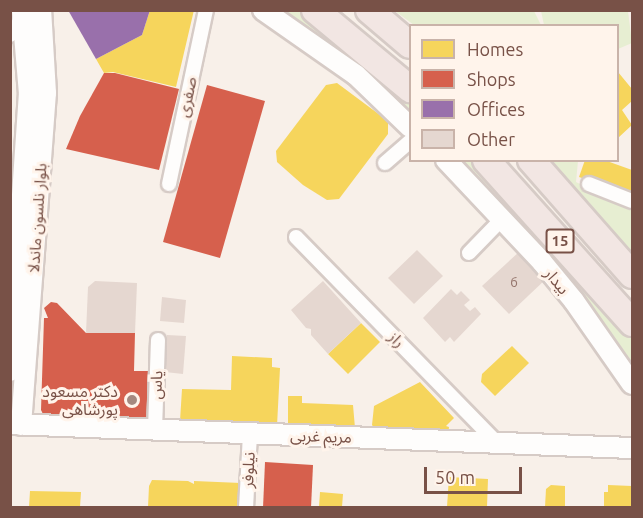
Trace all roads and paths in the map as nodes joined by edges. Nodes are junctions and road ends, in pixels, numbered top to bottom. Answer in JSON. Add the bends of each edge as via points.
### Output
{"nodes":[{"id":1,"x":21,"y":10,"type":"edge"},
{"id":2,"x":41,"y":10,"type":"edge"},
{"id":3,"x":206,"y":10,"type":"edge"},
{"id":4,"x":263,"y":10,"type":"edge"},
{"id":5,"x":278,"y":10,"type":"edge"},
{"id":6,"x":315,"y":10,"type":"edge"},
{"id":7,"x":369,"y":10,"type":"edge"},
{"id":8,"x":10,"y":34,"type":"edge"},
{"id":9,"x":409,"y":43,"type":"edge"},
{"id":10,"x":409,"y":87,"type":"edge"},
{"id":11,"x":409,"y":116,"type":"edge"},
{"id":12,"x":409,"y":125,"type":"edge"},
{"id":13,"x":409,"y":143,"type":"edge"},
{"id":14,"x":448,"y":162,"type":"edge"},
{"id":15,"x":457,"y":162,"type":"edge"},
{"id":16,"x":488,"y":162,"type":"edge"},
{"id":17,"x":533,"y":162,"type":"edge"},
{"id":18,"x":385,"y":164,"type":"dead end"},
{"id":19,"x":25,"y":174,"type":"edge"},
{"id":20,"x":169,"y":184,"type":"dead end"},
{"id":21,"x":589,"y":184,"type":"dead end"},
{"id":22,"x":633,"y":201,"type":"edge"},
{"id":23,"x":502,"y":219,"type":"junction"},
{"id":24,"x":296,"y":237,"type":"dead end"},
{"id":25,"x":469,"y":252,"type":"dead end"},
{"id":26,"x":633,"y":275,"type":"edge"},
{"id":27,"x":633,"y":323,"type":"edge"},
{"id":28,"x":158,"y":340,"type":"dead end"},
{"id":29,"x":10,"y":371,"type":"edge"},
{"id":30,"x":633,"y":372,"type":"edge"},
{"id":31,"x":633,"y":384,"type":"edge"},
{"id":32,"x":16,"y":425,"type":"edge"},
{"id":33,"x":155,"y":430,"type":"junction"},
{"id":34,"x":250,"y":433,"type":"junction"},
{"id":35,"x":496,"y":442,"type":"junction"},
{"id":36,"x":633,"y":448,"type":"edge"},
{"id":37,"x":246,"y":507,"type":"edge"}],
"edges":[{"from":1,"to":8,"type":"street","via":[[19,23]]},
{"from":1,"to":19,"type":"street","name":"بلوار نلسون ماندلا","via":[[29,94]]},
{"from":2,"to":19,"type":"street","name":"بلوار نلسون ماندلا","via":[[46,93]]},
{"from":3,"to":20,"type":"street","name":"صفری"},
{"from":4,"to":12,"type":"street","via":[[356,75]]},
{"from":5,"to":11,"type":"street","via":[[360,71]]},
{"from":6,"to":10,"type":"highway"},
{"from":7,"to":9,"type":"highway"},
{"from":13,"to":18,"type":"street"},
{"from":14,"to":23,"type":"street","name":"بیدار"},
{"from":15,"to":30,"type":"street","name":"بیدار","via":[[541,249],[580,296]]},
{"from":16,"to":27,"type":"highway","number":"15"},
{"from":17,"to":26,"type":"highway","number":"15"},
{"from":19,"to":29,"type":"street","name":"بلوار نلسون ماندلا"},
{"from":19,"to":32,"type":"street","name":"بلوار نلسون ماندلا"},
{"from":21,"to":22,"type":"street"},
{"from":23,"to":25,"type":"street"},
{"from":23,"to":31,"type":"street","name":"بیدار","via":[[574,301]]},
{"from":24,"to":35,"type":"street","name":"راز"},
{"from":28,"to":33,"type":"street","name":"یاس"},
{"from":32,"to":33,"type":"street","name":"مریم غربی"},
{"from":33,"to":34,"type":"street","name":"مریم غربی"},
{"from":34,"to":35,"type":"street","name":"مریم غربی"},
{"from":34,"to":37,"type":"street","name":"نیلوفر"},
{"from":35,"to":36,"type":"street","name":"مریم غربی"}]}
